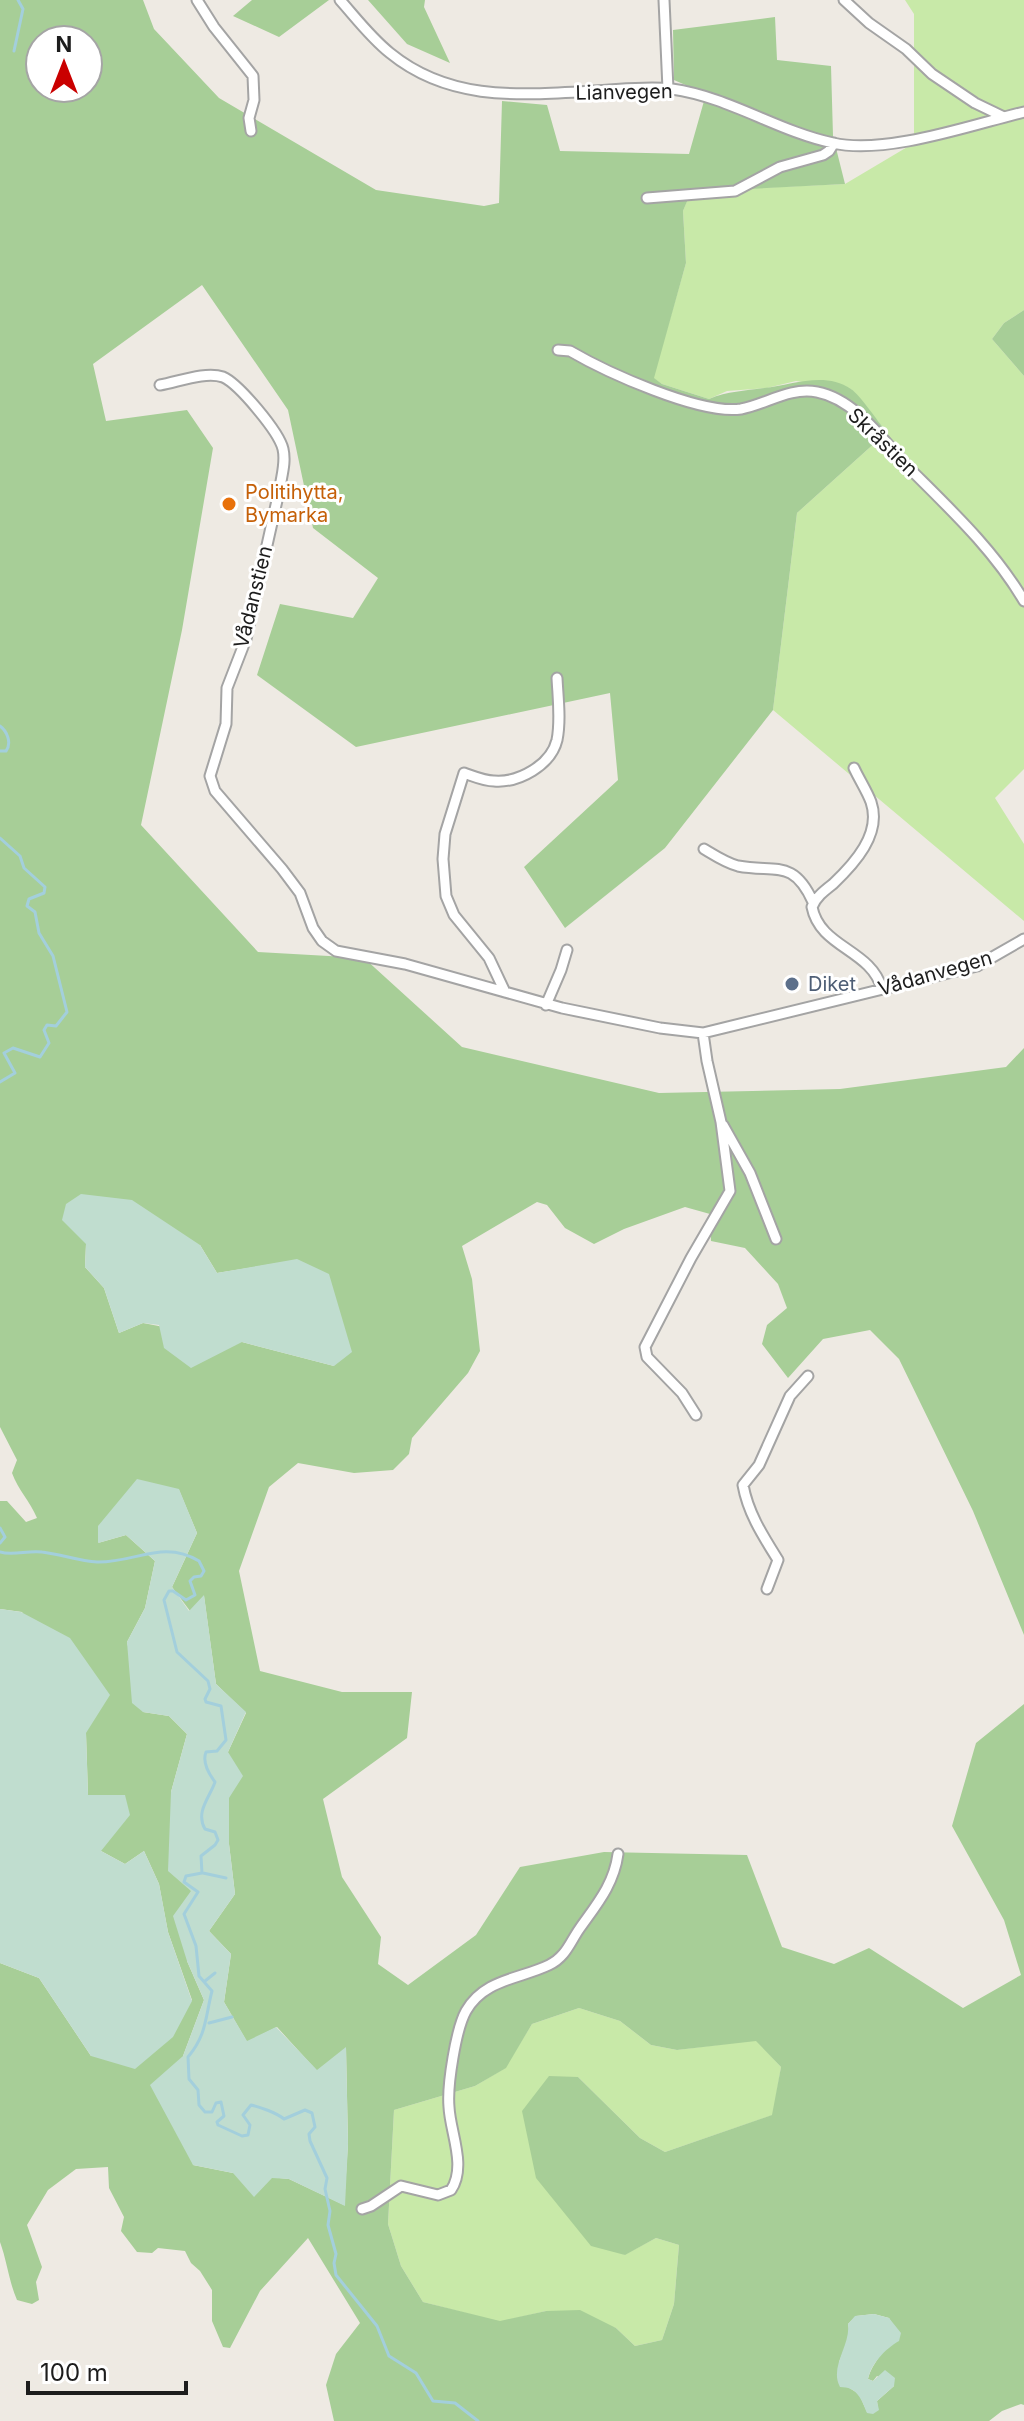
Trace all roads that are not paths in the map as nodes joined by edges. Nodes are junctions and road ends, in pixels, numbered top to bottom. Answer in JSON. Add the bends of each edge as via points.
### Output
{"nodes":[{"id":1,"x":197,"y":0,"type":"edge"},
{"id":2,"x":340,"y":0,"type":"edge"},
{"id":3,"x":664,"y":0,"type":"edge"},
{"id":4,"x":844,"y":0,"type":"edge"},
{"id":5,"x":668,"y":89,"type":"junction"},
{"id":6,"x":1024,"y":112,"type":"edge"},
{"id":7,"x":1004,"y":117,"type":"junction"},
{"id":8,"x":251,"y":131,"type":"dead end"},
{"id":9,"x":834,"y":143,"type":"junction"},
{"id":10,"x":647,"y":198,"type":"dead end"},
{"id":11,"x":558,"y":350,"type":"dead end"},
{"id":12,"x":160,"y":385,"type":"dead end"},
{"id":13,"x":1024,"y":601,"type":"edge"},
{"id":14,"x":557,"y":678,"type":"dead end"},
{"id":15,"x":854,"y":768,"type":"dead end"},
{"id":16,"x":704,"y":849,"type":"dead end"},
{"id":17,"x":813,"y":902,"type":"junction"},
{"id":18,"x":1024,"y":939,"type":"edge"},
{"id":19,"x":567,"y":950,"type":"dead end"},
{"id":20,"x":336,"y":951,"type":"joint"},
{"id":21,"x":882,"y":989,"type":"junction"},
{"id":22,"x":505,"y":992,"type":"junction"},
{"id":23,"x":546,"y":1005,"type":"junction"},
{"id":24,"x":703,"y":1033,"type":"junction"},
{"id":25,"x":721,"y":1122,"type":"junction"},
{"id":26,"x":776,"y":1239,"type":"dead end"},
{"id":27,"x":808,"y":1376,"type":"dead end"},
{"id":28,"x":696,"y":1415,"type":"dead end"},
{"id":29,"x":767,"y":1589,"type":"dead end"},
{"id":30,"x":618,"y":1854,"type":"dead end"},
{"id":31,"x":362,"y":2209,"type":"dead end"}],
"edges":[{"from":1,"to":8,"type":"street","via":[[253,76]]},
{"from":2,"to":5,"type":"street","name":"Lianvegen","via":[[399,61],[471,91]]},
{"from":3,"to":5,"type":"street"},
{"from":4,"to":7,"type":"street","via":[[932,74]]},
{"from":5,"to":9,"type":"street","name":"Lianvegen","via":[[712,98]]},
{"from":6,"to":7,"type":"street","name":"Lianvegen"},
{"from":7,"to":9,"type":"street","name":"Lianvegen","via":[[898,141]]},
{"from":9,"to":10,"type":"street","via":[[823,155],[780,167],[735,191]]},
{"from":11,"to":13,"type":"street","name":"Skråstien","via":[[660,392],[721,409],[740,409],[803,391],[836,398],[859,415],[977,537]]},
{"from":12,"to":20,"type":"street","name":"Vådanstien","via":[[222,377],[258,411],[281,443],[284,461],[278,495],[246,639],[229,679],[226,724],[210,776],[215,791],[300,893],[322,941]]},
{"from":14,"to":22,"type":"street","via":[[558,728],[550,755],[538,767],[508,779],[491,781],[464,773],[445,834],[443,884],[449,906],[489,958]]},
{"from":15,"to":17,"type":"street","via":[[872,804],[869,839]]},
{"from":16,"to":17,"type":"street","via":[[733,865],[789,871]]},
{"from":17,"to":21,"type":"street","via":[[822,931],[869,965]]},
{"from":18,"to":21,"type":"street","name":"Vådanvegen","via":[[977,966]]},
{"from":19,"to":23,"type":"street"},
{"from":20,"to":22,"type":"street","name":"Vådanvegen"},
{"from":21,"to":24,"type":"street","name":"Vådanvegen"},
{"from":22,"to":23,"type":"street","name":"Vådanvegen"},
{"from":23,"to":24,"type":"street","name":"Vådanvegen"},
{"from":24,"to":25,"type":"street"},
{"from":25,"to":26,"type":"street","via":[[754,1181]]},
{"from":25,"to":28,"type":"street","via":[[729,1197],[645,1344],[647,1357]]},
{"from":27,"to":29,"type":"street","via":[[790,1396],[759,1465],[743,1485],[757,1526],[778,1560]]},
{"from":30,"to":31,"type":"street","via":[[605,1895],[563,1955],[550,1965],[495,1984],[466,2012],[449,2100],[457,2160],[451,2190],[438,2195],[401,2186]]}]}
